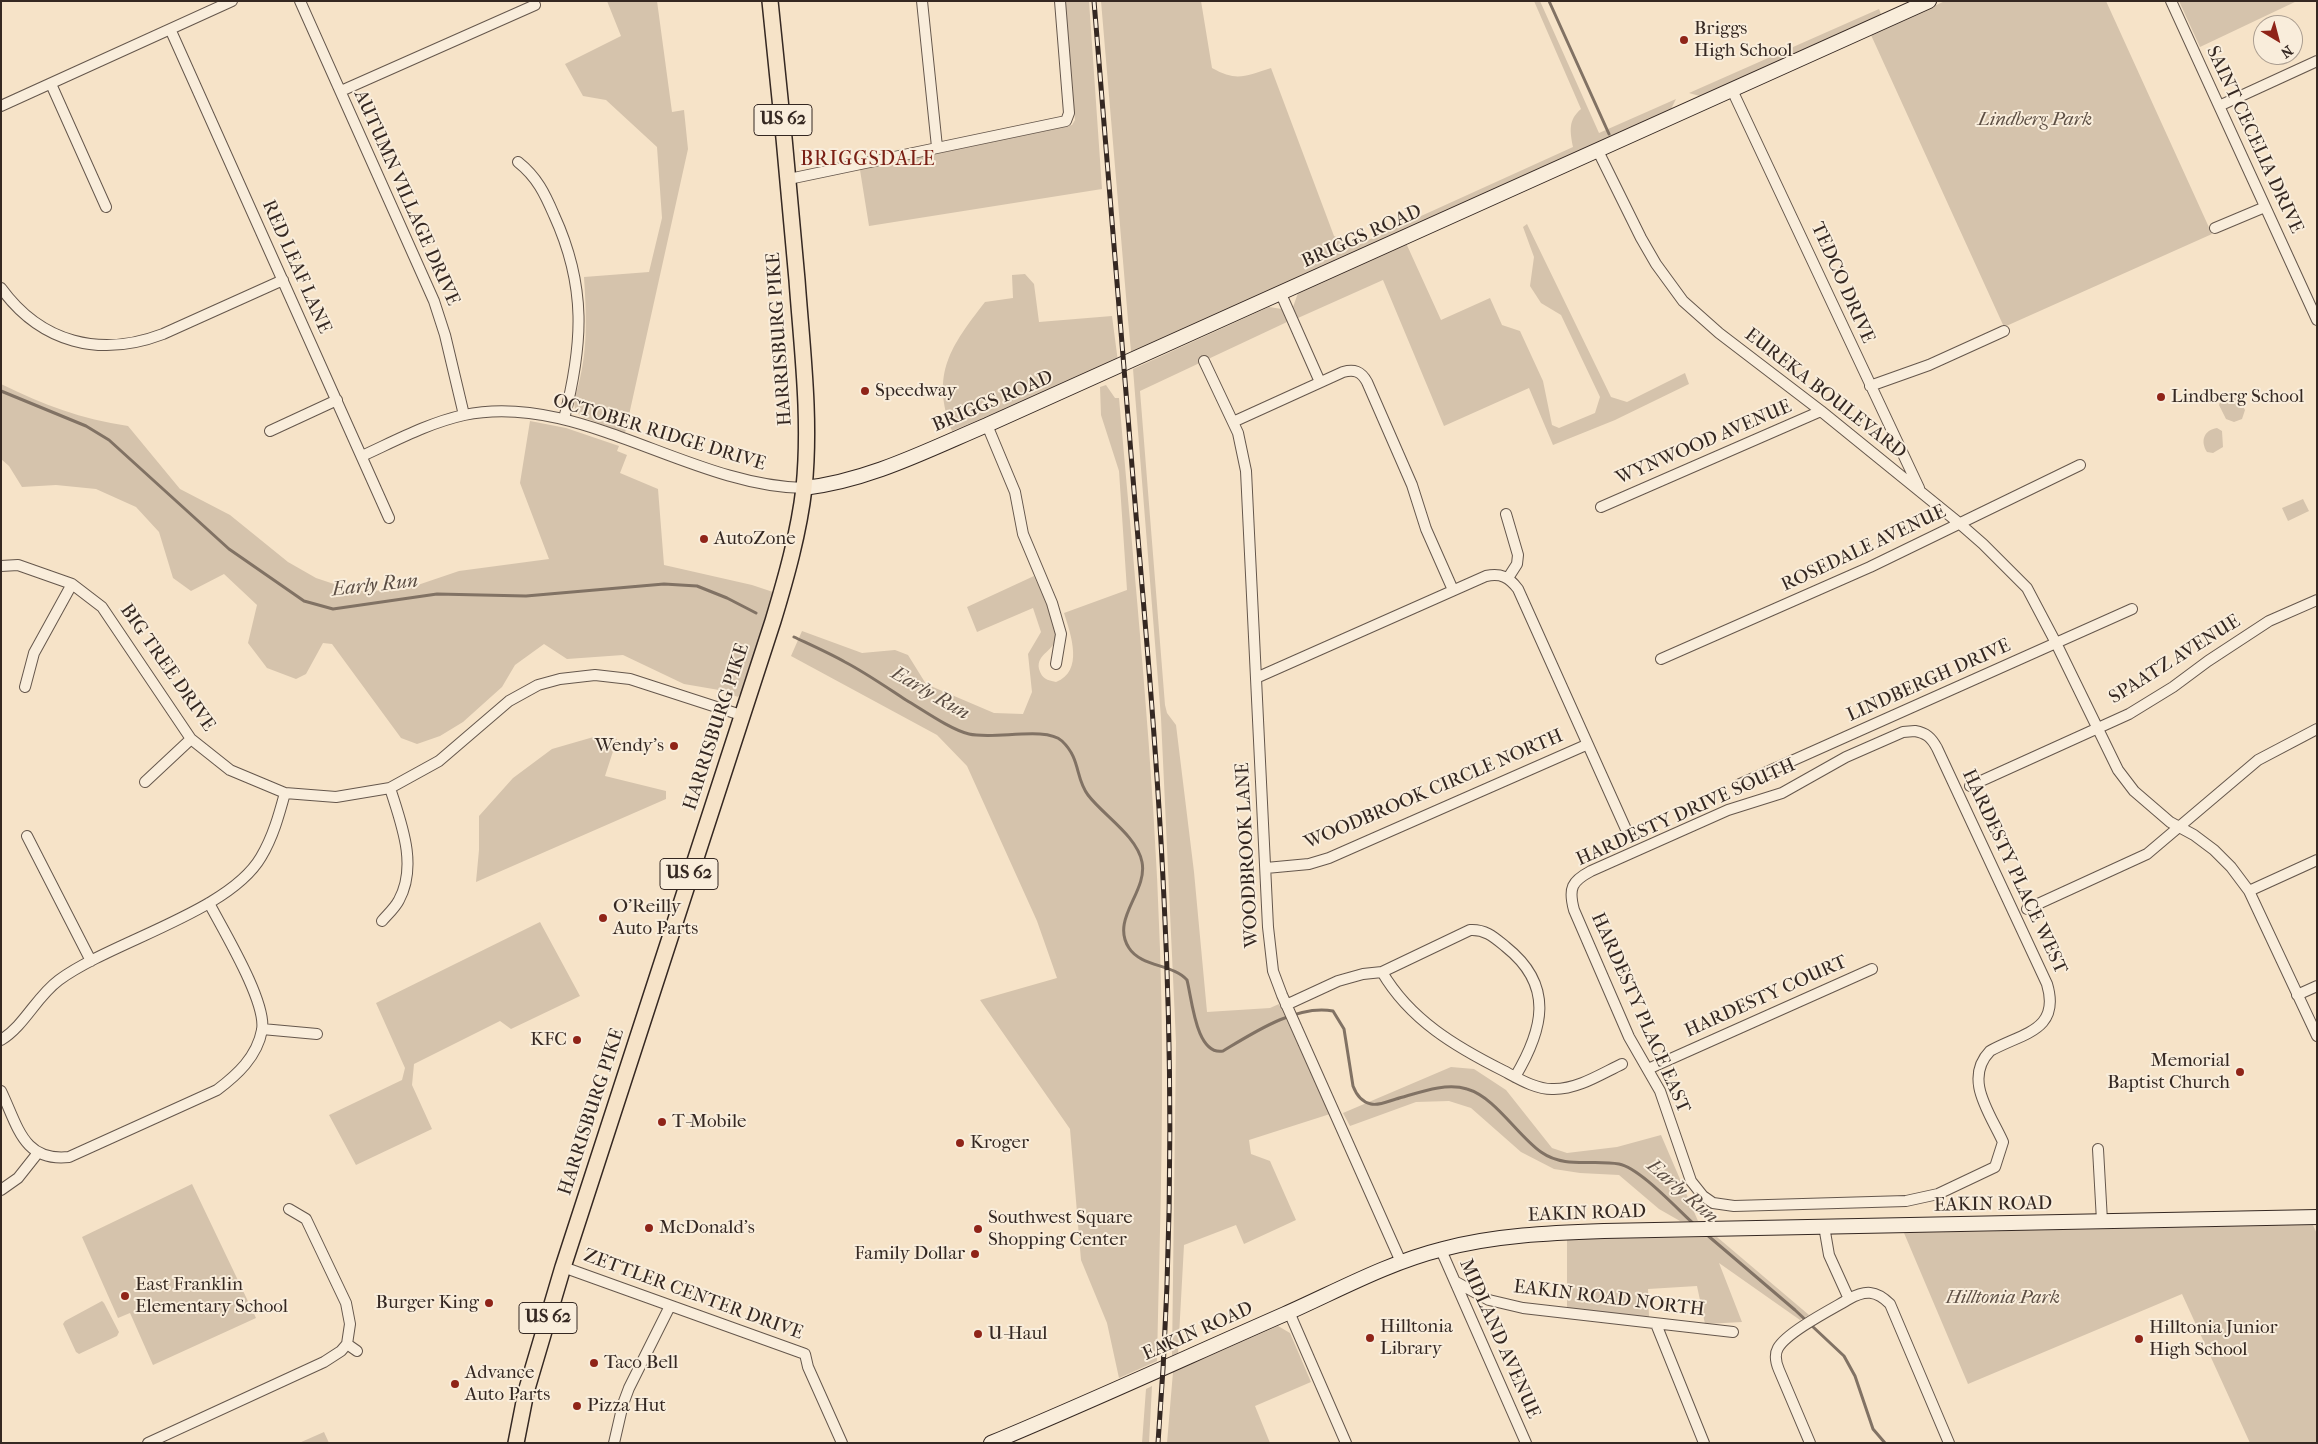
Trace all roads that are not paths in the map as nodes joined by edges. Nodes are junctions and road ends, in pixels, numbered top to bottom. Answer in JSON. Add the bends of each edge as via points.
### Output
{"nodes":[{"id":1,"x":232,"y":1,"type":"edge"},
{"id":2,"x":300,"y":1,"type":"edge"},
{"id":3,"x":770,"y":1,"type":"edge"},
{"id":4,"x":922,"y":1,"type":"edge"},
{"id":5,"x":1060,"y":1,"type":"edge"},
{"id":6,"x":1929,"y":1,"type":"edge"},
{"id":7,"x":2171,"y":1,"type":"edge"},
{"id":8,"x":535,"y":5,"type":"dead end"},
{"id":9,"x":171,"y":31,"type":"junction"},
{"id":10,"x":2317,"y":60,"type":"edge"},
{"id":11,"x":51,"y":84,"type":"junction"},
{"id":12,"x":1732,"y":90,"type":"junction"},
{"id":13,"x":341,"y":91,"type":"junction"},
{"id":14,"x":1,"y":106,"type":"edge"},
{"id":15,"x":2219,"y":106,"type":"junction"},
{"id":16,"x":937,"y":147,"type":"junction"},
{"id":17,"x":1598,"y":151,"type":"junction"},
{"id":18,"x":518,"y":162,"type":"dead end"},
{"id":19,"x":789,"y":179,"type":"junction"},
{"id":20,"x":106,"y":207,"type":"dead end"},
{"id":21,"x":2265,"y":207,"type":"junction"},
{"id":22,"x":2215,"y":228,"type":"dead end"},
{"id":23,"x":283,"y":280,"type":"junction"},
{"id":24,"x":1,"y":288,"type":"edge"},
{"id":25,"x":1280,"y":294,"type":"junction"},
{"id":26,"x":2317,"y":320,"type":"edge"},
{"id":27,"x":2004,"y":331,"type":"dead end"},
{"id":28,"x":1204,"y":361,"type":"dead end"},
{"id":29,"x":1320,"y":382,"type":"junction"},
{"id":30,"x":1870,"y":386,"type":"junction"},
{"id":31,"x":337,"y":400,"type":"junction"},
{"id":32,"x":1821,"y":411,"type":"junction"},
{"id":33,"x":464,"y":415,"type":"junction"},
{"id":34,"x":564,"y":419,"type":"junction"},
{"id":35,"x":1233,"y":422,"type":"junction"},
{"id":36,"x":988,"y":425,"type":"junction"},
{"id":37,"x":270,"y":431,"type":"dead end"},
{"id":38,"x":362,"y":456,"type":"junction"},
{"id":39,"x":2080,"y":465,"type":"dead end"},
{"id":40,"x":804,"y":488,"type":"junction"},
{"id":41,"x":1920,"y":492,"type":"junction"},
{"id":42,"x":1601,"y":507,"type":"dead end"},
{"id":43,"x":1506,"y":514,"type":"dead end"},
{"id":44,"x":389,"y":518,"type":"dead end"},
{"id":45,"x":1959,"y":523,"type":"junction"},
{"id":46,"x":1,"y":566,"type":"edge"},
{"id":47,"x":1508,"y":578,"type":"junction"},
{"id":48,"x":72,"y":584,"type":"junction"},
{"id":49,"x":1453,"y":590,"type":"junction"},
{"id":50,"x":2317,"y":600,"type":"edge"},
{"id":51,"x":2132,"y":609,"type":"dead end"},
{"id":52,"x":2056,"y":643,"type":"junction"},
{"id":53,"x":1661,"y":659,"type":"dead end"},
{"id":54,"x":1056,"y":664,"type":"dead end"},
{"id":55,"x":1256,"y":678,"type":"junction"},
{"id":56,"x":25,"y":687,"type":"dead end"},
{"id":57,"x":741,"y":715,"type":"junction"},
{"id":58,"x":2096,"y":728,"type":"junction"},
{"id":59,"x":2317,"y":729,"type":"edge"},
{"id":60,"x":1926,"y":733,"type":"joint"},
{"id":61,"x":191,"y":739,"type":"junction"},
{"id":62,"x":1586,"y":745,"type":"junction"},
{"id":63,"x":145,"y":782,"type":"dead end"},
{"id":64,"x":1740,"y":784,"type":"dead end"},
{"id":65,"x":1970,"y":786,"type":"dead end"},
{"id":66,"x":390,"y":788,"type":"junction"},
{"id":67,"x":285,"y":793,"type":"junction"},
{"id":68,"x":2180,"y":828,"type":"junction"},
{"id":69,"x":27,"y":836,"type":"dead end"},
{"id":70,"x":1629,"y":836,"type":"dead end"},
{"id":71,"x":2317,"y":860,"type":"edge"},
{"id":72,"x":1266,"y":868,"type":"junction"},
{"id":73,"x":1573,"y":886,"type":"joint"},
{"id":74,"x":2249,"y":891,"type":"junction"},
{"id":75,"x":209,"y":903,"type":"junction"},
{"id":76,"x":2026,"y":909,"type":"dead end"},
{"id":77,"x":382,"y":921,"type":"dead end"},
{"id":78,"x":91,"y":962,"type":"junction"},
{"id":79,"x":1872,"y":969,"type":"dead end"},
{"id":80,"x":1382,"y":972,"type":"junction"},
{"id":81,"x":2317,"y":986,"type":"edge"},
{"id":82,"x":2297,"y":995,"type":"junction"},
{"id":83,"x":1290,"y":1013,"type":"junction"},
{"id":84,"x":262,"y":1029,"type":"junction"},
{"id":85,"x":317,"y":1034,"type":"dead end"},
{"id":86,"x":2317,"y":1036,"type":"edge"},
{"id":87,"x":1,"y":1040,"type":"edge"},
{"id":88,"x":1622,"y":1064,"type":"dead end"},
{"id":89,"x":1648,"y":1069,"type":"junction"},
{"id":90,"x":1515,"y":1076,"type":"junction"},
{"id":91,"x":1,"y":1091,"type":"edge"},
{"id":92,"x":2098,"y":1149,"type":"dead end"},
{"id":93,"x":37,"y":1154,"type":"junction"},
{"id":94,"x":1,"y":1190,"type":"edge"},
{"id":95,"x":1713,"y":1203,"type":"joint"},
{"id":96,"x":289,"y":1208,"type":"dead end"},
{"id":97,"x":2317,"y":1217,"type":"edge"},
{"id":98,"x":2102,"y":1221,"type":"junction"},
{"id":99,"x":1824,"y":1226,"type":"junction"},
{"id":100,"x":1441,"y":1250,"type":"junction"},
{"id":101,"x":1401,"y":1262,"type":"junction"},
{"id":102,"x":563,"y":1267,"type":"junction"},
{"id":103,"x":1456,"y":1282,"type":"junction"},
{"id":104,"x":1848,"y":1299,"type":"junction"},
{"id":105,"x":670,"y":1306,"type":"junction"},
{"id":106,"x":1289,"y":1312,"type":"junction"},
{"id":107,"x":1656,"y":1324,"type":"junction"},
{"id":108,"x":1733,"y":1332,"type":"dead end"},
{"id":109,"x":344,"y":1348,"type":"junction"},
{"id":110,"x":356,"y":1351,"type":"dead end"},
{"id":111,"x":148,"y":1443,"type":"edge"},
{"id":112,"x":516,"y":1443,"type":"edge"},
{"id":113,"x":614,"y":1443,"type":"edge"},
{"id":114,"x":842,"y":1443,"type":"edge"},
{"id":115,"x":991,"y":1443,"type":"edge"},
{"id":116,"x":1346,"y":1443,"type":"edge"},
{"id":117,"x":1526,"y":1443,"type":"edge"},
{"id":118,"x":1704,"y":1443,"type":"edge"},
{"id":119,"x":1810,"y":1443,"type":"edge"},
{"id":120,"x":1949,"y":1443,"type":"edge"}],
"edges":[{"from":1,"to":9,"type":"street"},
{"from":2,"to":13,"type":"street","name":"AUTUMN VILLAGE DRIVE"},
{"from":3,"to":19,"type":"main road","name":"HARRISBURG PIKE","number":"US 62"},
{"from":4,"to":16,"type":"street"},
{"from":5,"to":16,"type":"street","via":[[1069,113],[1066,121]]},
{"from":6,"to":12,"type":"street","name":"BRIGGS ROAD"},
{"from":7,"to":15,"type":"street","name":"SAINT CECELIA DRIVE"},
{"from":8,"to":13,"type":"street"},
{"from":9,"to":11,"type":"street"},
{"from":9,"to":23,"type":"street","name":"RED LEAF LANE"},
{"from":10,"to":15,"type":"street"},
{"from":11,"to":14,"type":"street"},
{"from":11,"to":20,"type":"street"},
{"from":12,"to":17,"type":"street","name":"BRIGGS ROAD"},
{"from":12,"to":30,"type":"street","name":"TEDCO DRIVE"},
{"from":13,"to":33,"type":"street","name":"AUTUMN VILLAGE DRIVE","via":[[434,301],[446,335]]},
{"from":15,"to":21,"type":"street","name":"SAINT CECELIA DRIVE"},
{"from":16,"to":19,"type":"street"},
{"from":17,"to":25,"type":"street","name":"BRIGGS ROAD"},
{"from":17,"to":32,"type":"street","name":"EUREKA BOULEVARD","via":[[1641,238],[1683,300],[1719,333]]},
{"from":18,"to":34,"type":"street","via":[[533,175],[543,191],[561,230],[576,286],[579,312],[577,360]]},
{"from":19,"to":40,"type":"main road","name":"HARRISBURG PIKE","number":"US 62","via":[[806,404]]},
{"from":21,"to":22,"type":"street"},
{"from":21,"to":26,"type":"street","name":"SAINT CECELIA DRIVE"},
{"from":23,"to":24,"type":"street","via":[[164,334],[122,345],[74,341],[53,333],[31,320]]},
{"from":23,"to":31,"type":"street","name":"RED LEAF LANE"},
{"from":25,"to":29,"type":"street"},
{"from":25,"to":36,"type":"street","name":"BRIGGS ROAD"},
{"from":27,"to":30,"type":"street","via":[[1930,365]]},
{"from":28,"to":35,"type":"street","name":"WOODBROOK LANE"},
{"from":29,"to":35,"type":"street"},
{"from":29,"to":49,"type":"street","via":[[1350,370],[1363,376],[1412,485],[1426,529]]},
{"from":30,"to":41,"type":"street","name":"TEDCO DRIVE"},
{"from":31,"to":37,"type":"street"},
{"from":31,"to":38,"type":"street","name":"RED LEAF LANE"},
{"from":32,"to":41,"type":"street","name":"EUREKA BOULEVARD"},
{"from":32,"to":42,"type":"street","name":"WYNWOOD AVENUE"},
{"from":33,"to":34,"type":"street","name":"OCTOBER RIDGE DRIVE","via":[[507,411]]},
{"from":33,"to":38,"type":"street","name":"OCTOBER RIDGE DRIVE"},
{"from":34,"to":40,"type":"street","name":"OCTOBER RIDGE DRIVE","via":[[725,476],[780,488]]},
{"from":35,"to":55,"type":"street","name":"WOODBROOK LANE","via":[[1246,471]]},
{"from":36,"to":40,"type":"street","name":"BRIGGS ROAD","via":[[880,470],[829,485]]},
{"from":36,"to":54,"type":"street","via":[[1015,492],[1023,534],[1052,603],[1061,634]]},
{"from":38,"to":44,"type":"street","name":"RED LEAF LANE"},
{"from":39,"to":45,"type":"street","name":"ROSEDALE AVENUE"},
{"from":40,"to":57,"type":"main road","name":"HARRISBURG PIKE","number":"US 62","via":[[780,596]]},
{"from":41,"to":45,"type":"street","name":"EUREKA BOULEVARD"},
{"from":43,"to":47,"type":"street","via":[[1518,555],[1517,564]]},
{"from":45,"to":52,"type":"street","name":"EUREKA BOULEVARD","via":[[2027,588]]},
{"from":45,"to":53,"type":"street","name":"ROSEDALE AVENUE","via":[[1829,586]]},
{"from":46,"to":48,"type":"street","name":"BIG TREE DRIVE","via":[[18,565]]},
{"from":47,"to":49,"type":"street","via":[[1498,574],[1486,576]]},
{"from":47,"to":62,"type":"street","via":[[1518,589]]},
{"from":48,"to":56,"type":"street","via":[[34,653]]},
{"from":48,"to":61,"type":"street","name":"BIG TREE DRIVE","via":[[102,607]]},
{"from":49,"to":55,"type":"street"},
{"from":50,"to":58,"type":"street","name":"SPAATZ AVENUE","via":[[2269,621],[2173,687],[2128,714]]},
{"from":51,"to":52,"type":"street","name":"LINDBERGH DRIVE"},
{"from":52,"to":58,"type":"street","name":"EUREKA BOULEVARD"},
{"from":52,"to":64,"type":"street","name":"LINDBERGH DRIVE"},
{"from":55,"to":72,"type":"street","name":"WOODBROOK LANE"},
{"from":57,"to":66,"type":"street","name":"BIG TREE DRIVE","via":[[630,679],[595,675],[560,679],[538,685],[509,701],[439,761]]},
{"from":57,"to":102,"type":"main road","name":"HARRISBURG PIKE","number":"US 62"},
{"from":58,"to":65,"type":"street","name":"SPAATZ AVENUE"},
{"from":58,"to":68,"type":"street","name":"EUREKA BOULEVARD","via":[[2130,786]]},
{"from":59,"to":68,"type":"street","via":[[2258,760]]},
{"from":60,"to":73,"type":"street","name":"HARDESTY DRIVE SOUTH","via":[[1903,732],[1846,757],[1782,793],[1728,810],[1580,876]]},
{"from":60,"to":95,"type":"street","name":"HARDESTY PLACE WEST","via":[[1933,739],[1941,756],[2047,984],[2051,999],[2049,1014],[2037,1029],[1990,1051],[1978,1072],[1978,1087],[2003,1142],[1995,1167],[1938,1194],[1906,1201],[1734,1206]]},
{"from":61,"to":63,"type":"street"},
{"from":61,"to":67,"type":"street","name":"BIG TREE DRIVE","via":[[230,770]]},
{"from":62,"to":70,"type":"street"},
{"from":62,"to":72,"type":"street","name":"WOODBROOK CIRCLE NORTH","via":[[1329,858],[1309,864]]},
{"from":66,"to":67,"type":"street","name":"BIG TREE DRIVE","via":[[336,796]]},
{"from":66,"to":77,"type":"street","via":[[408,855],[399,901]]},
{"from":67,"to":75,"type":"street","via":[[276,827],[261,858],[238,883]]},
{"from":68,"to":74,"type":"street","name":"EUREKA BOULEVARD","via":[[2214,850]]},
{"from":68,"to":76,"type":"street","via":[[2147,854]]},
{"from":69,"to":78,"type":"street"},
{"from":71,"to":74,"type":"street"},
{"from":72,"to":83,"type":"street","name":"WOODBROOK LANE","via":[[1273,971]]},
{"from":73,"to":89,"type":"street","name":"HARDESTY PLACE EAST","via":[[1570,897],[1574,910],[1626,1030]]},
{"from":74,"to":82,"type":"street","name":"EUREKA BOULEVARD"},
{"from":75,"to":78,"type":"street"},
{"from":75,"to":84,"type":"street","via":[[254,992]]},
{"from":78,"to":87,"type":"street","via":[[54,985],[21,1024]]},
{"from":79,"to":89,"type":"street","name":"HARDESTY COURT"},
{"from":80,"to":83,"type":"street","via":[[1338,981]]},
{"from":80,"to":90,"type":"street","via":[[1414,1014],[1437,1033]]},
{"from":80,"to":90,"type":"street","via":[[1470,930],[1485,931],[1508,948],[1532,976],[1540,1009],[1537,1033]]},
{"from":81,"to":82,"type":"street"},
{"from":82,"to":86,"type":"street","name":"EUREKA BOULEVARD"},
{"from":83,"to":101,"type":"street","name":"WOODBROOK LANE"},
{"from":84,"to":85,"type":"street"},
{"from":84,"to":93,"type":"street","via":[[245,1066],[217,1090],[69,1157]]},
{"from":88,"to":90,"type":"street","via":[[1564,1088],[1542,1088]]},
{"from":89,"to":95,"type":"street","name":"HARDESTY PLACE EAST","via":[[1660,1091],[1691,1181]]},
{"from":91,"to":93,"type":"street","via":[[30,1148]]},
{"from":92,"to":98,"type":"street"},
{"from":93,"to":94,"type":"street","via":[[18,1178]]},
{"from":96,"to":109,"type":"street","via":[[306,1219],[346,1303],[350,1324]]},
{"from":97,"to":98,"type":"street","name":"EAKIN ROAD"},
{"from":98,"to":99,"type":"street","name":"EAKIN ROAD"},
{"from":99,"to":100,"type":"street","name":"EAKIN ROAD","via":[[1530,1234]]},
{"from":99,"to":104,"type":"street","via":[[1829,1255]]},
{"from":100,"to":101,"type":"street","name":"EAKIN ROAD"},
{"from":100,"to":103,"type":"street","name":"MIDLAND AVENUE"},
{"from":101,"to":106,"type":"street","name":"EAKIN ROAD"},
{"from":102,"to":105,"type":"street","name":"ZETTLER CENTER DRIVE"},
{"from":102,"to":112,"type":"main road","name":"HARRISBURG PIKE","number":"US 62","via":[[526,1392]]},
{"from":103,"to":107,"type":"street","name":"EAKIN ROAD NORTH","via":[[1489,1300],[1524,1308]]},
{"from":103,"to":117,"type":"street","name":"MIDLAND AVENUE"},
{"from":104,"to":119,"type":"street","via":[[1792,1334],[1778,1347],[1775,1359]]},
{"from":104,"to":120,"type":"street","via":[[1869,1292],[1881,1295],[1890,1304]]},
{"from":105,"to":113,"type":"street","via":[[623,1404]]},
{"from":105,"to":114,"type":"street","name":"ZETTLER CENTER DRIVE","via":[[805,1354]]},
{"from":106,"to":115,"type":"street","name":"EAKIN ROAD"},
{"from":106,"to":116,"type":"street"},
{"from":107,"to":108,"type":"street","name":"EAKIN ROAD NORTH"},
{"from":107,"to":118,"type":"street"},
{"from":109,"to":110,"type":"street"},
{"from":109,"to":111,"type":"street","via":[[324,1362]]}]}
